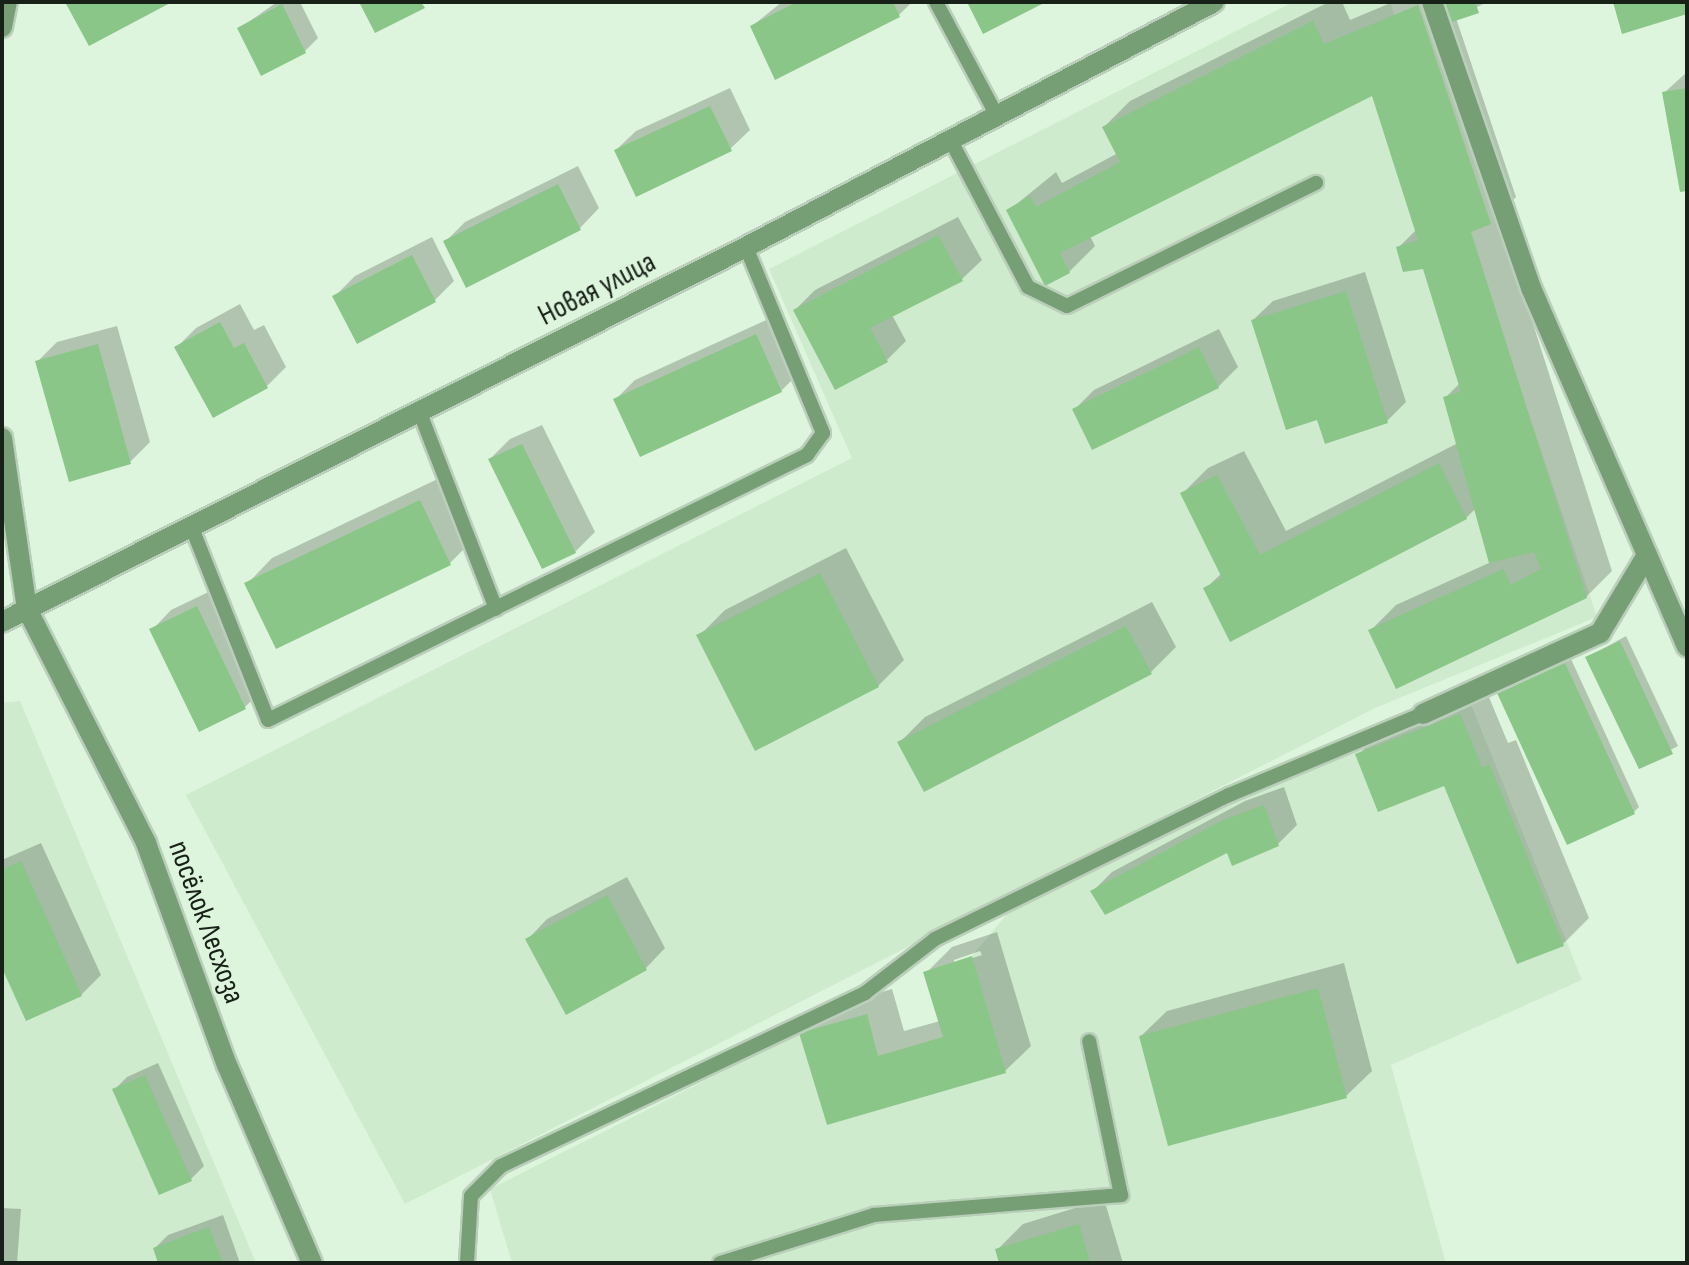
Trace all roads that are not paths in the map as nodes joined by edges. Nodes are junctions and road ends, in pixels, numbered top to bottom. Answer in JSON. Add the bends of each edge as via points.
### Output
{"nodes":[{"id":1,"x":7,"y":2,"type":"edge"},
{"id":2,"x":936,"y":2,"type":"edge"},
{"id":3,"x":1214,"y":2,"type":"edge"},
{"id":4,"x":1432,"y":2,"type":"edge"},
{"id":5,"x":2,"y":27,"type":"edge"},
{"id":6,"x":997,"y":116,"type":"junction"},
{"id":7,"x":951,"y":141,"type":"junction"},
{"id":8,"x":1316,"y":183,"type":"dead end"},
{"id":9,"x":746,"y":247,"type":"junction"},
{"id":10,"x":420,"y":413,"type":"junction"},
{"id":11,"x":2,"y":438,"type":"edge"},
{"id":12,"x":192,"y":528,"type":"junction"},
{"id":13,"x":1647,"y":555,"type":"junction"},
{"id":14,"x":27,"y":609,"type":"junction"},
{"id":15,"x":496,"y":609,"type":"junction"},
{"id":16,"x":2,"y":622,"type":"edge"},
{"id":17,"x":1687,"y":646,"type":"edge"},
{"id":18,"x":1423,"y":714,"type":"joint"},
{"id":19,"x":1089,"y":1041,"type":"dead end"},
{"id":20,"x":312,"y":1263,"type":"edge"},
{"id":21,"x":467,"y":1263,"type":"edge"},
{"id":22,"x":720,"y":1263,"type":"edge"}],
"edges":[{"from":1,"to":5,"type":"street"},
{"from":2,"to":6,"type":"lane"},
{"from":3,"to":6,"type":"street","name":"Новая улица"},
{"from":4,"to":13,"type":"street","via":[[1531,288]]},
{"from":6,"to":7,"type":"street","name":"Новая улица"},
{"from":7,"to":8,"type":"lane","via":[[1028,287],[1067,306]]},
{"from":7,"to":9,"type":"street","name":"Новая улица"},
{"from":9,"to":10,"type":"street","name":"Новая улица"},
{"from":9,"to":15,"type":"lane","via":[[823,433],[807,455]]},
{"from":10,"to":12,"type":"street","name":"Новая улица"},
{"from":10,"to":15,"type":"lane"},
{"from":11,"to":14,"type":"street","name":"посёлок Лесхоза"},
{"from":12,"to":14,"type":"street","name":"Новая улица"},
{"from":12,"to":15,"type":"lane","via":[[268,720]]},
{"from":13,"to":17,"type":"street"},
{"from":13,"to":18,"type":"street","via":[[1600,633]]},
{"from":14,"to":16,"type":"street","name":"Новая улица"},
{"from":14,"to":20,"type":"street","name":"посёлок Лесхоза","via":[[146,843],[227,1065]]},
{"from":18,"to":21,"type":"lane","via":[[1229,795],[935,939],[865,993],[501,1166],[471,1196]]},
{"from":19,"to":22,"type":"lane","via":[[1121,1195],[874,1215]]}]}
